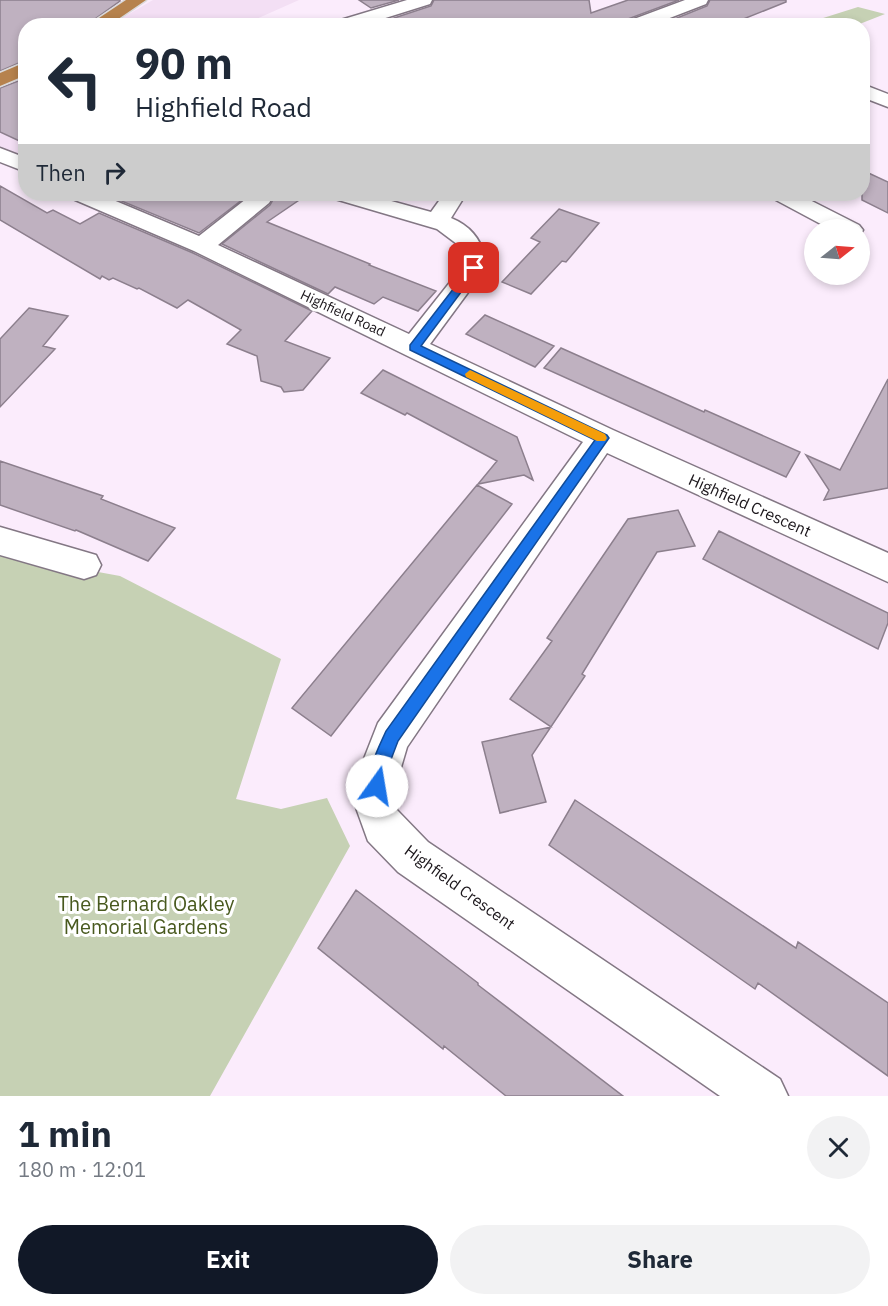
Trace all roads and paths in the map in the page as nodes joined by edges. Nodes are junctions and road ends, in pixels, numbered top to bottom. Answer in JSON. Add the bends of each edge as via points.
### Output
{"nodes":[{"id":1,"x":138,"y":0,"type":"edge"},
{"id":2,"x":424,"y":0,"type":"edge"},
{"id":3,"x":700,"y":0,"type":"edge"},
{"id":4,"x":108,"y":18,"type":"edge"},
{"id":5,"x":366,"y":18,"type":"edge"},
{"id":6,"x":653,"y":18,"type":"edge"},
{"id":7,"x":18,"y":72,"type":"edge"},
{"id":8,"x":0,"y":80,"type":"edge"},
{"id":9,"x":888,"y":81,"type":"edge"},
{"id":10,"x":874,"y":95,"type":"edge"},
{"id":11,"x":0,"y":154,"type":"edge"},
{"id":12,"x":18,"y":162,"type":"edge"},
{"id":13,"x":97,"y":201,"type":"edge"},
{"id":14,"x":257,"y":201,"type":"edge"},
{"id":15,"x":367,"y":201,"type":"edge"},
{"id":16,"x":450,"y":201,"type":"edge"},
{"id":17,"x":795,"y":201,"type":"edge"},
{"id":18,"x":829,"y":219,"type":"edge"},
{"id":19,"x":436,"y":221,"type":"junction"},
{"id":20,"x":202,"y":246,"type":"junction"},
{"id":21,"x":414,"y":347,"type":"junction"},
{"id":22,"x":602,"y":438,"type":"junction"},
{"id":23,"x":0,"y":541,"type":"edge"},
{"id":24,"x":84,"y":565,"type":"dead end"},
{"id":25,"x":888,"y":568,"type":"edge"},
{"id":26,"x":763,"y":1096,"type":"edge"}],
"edges":[{"from":1,"to":4,"type":"highway"},
{"from":2,"to":5,"type":"street"},
{"from":3,"to":6,"type":"street"},
{"from":7,"to":8,"type":"highway"},
{"from":9,"to":10,"type":"street"},
{"from":11,"to":12,"type":"street"},
{"from":13,"to":20,"type":"street","name":"Highfield Road"},
{"from":14,"to":20,"type":"street"},
{"from":15,"to":19,"type":"street"},
{"from":16,"to":19,"type":"street"},
{"from":17,"to":18,"type":"street"},
{"from":19,"to":21,"type":"street","via":[[457,229],[472,245],[474,268]]},
{"from":20,"to":21,"type":"street","name":"Highfield Road"},
{"from":21,"to":22,"type":"street","name":"Highfield Road"},
{"from":22,"to":25,"type":"street","name":"Highfield Crescent"},
{"from":22,"to":26,"type":"street","name":"Highfield Crescent","via":[[392,736],[379,770],[375,802],[382,824],[412,857]]},
{"from":23,"to":24,"type":"street"}]}
